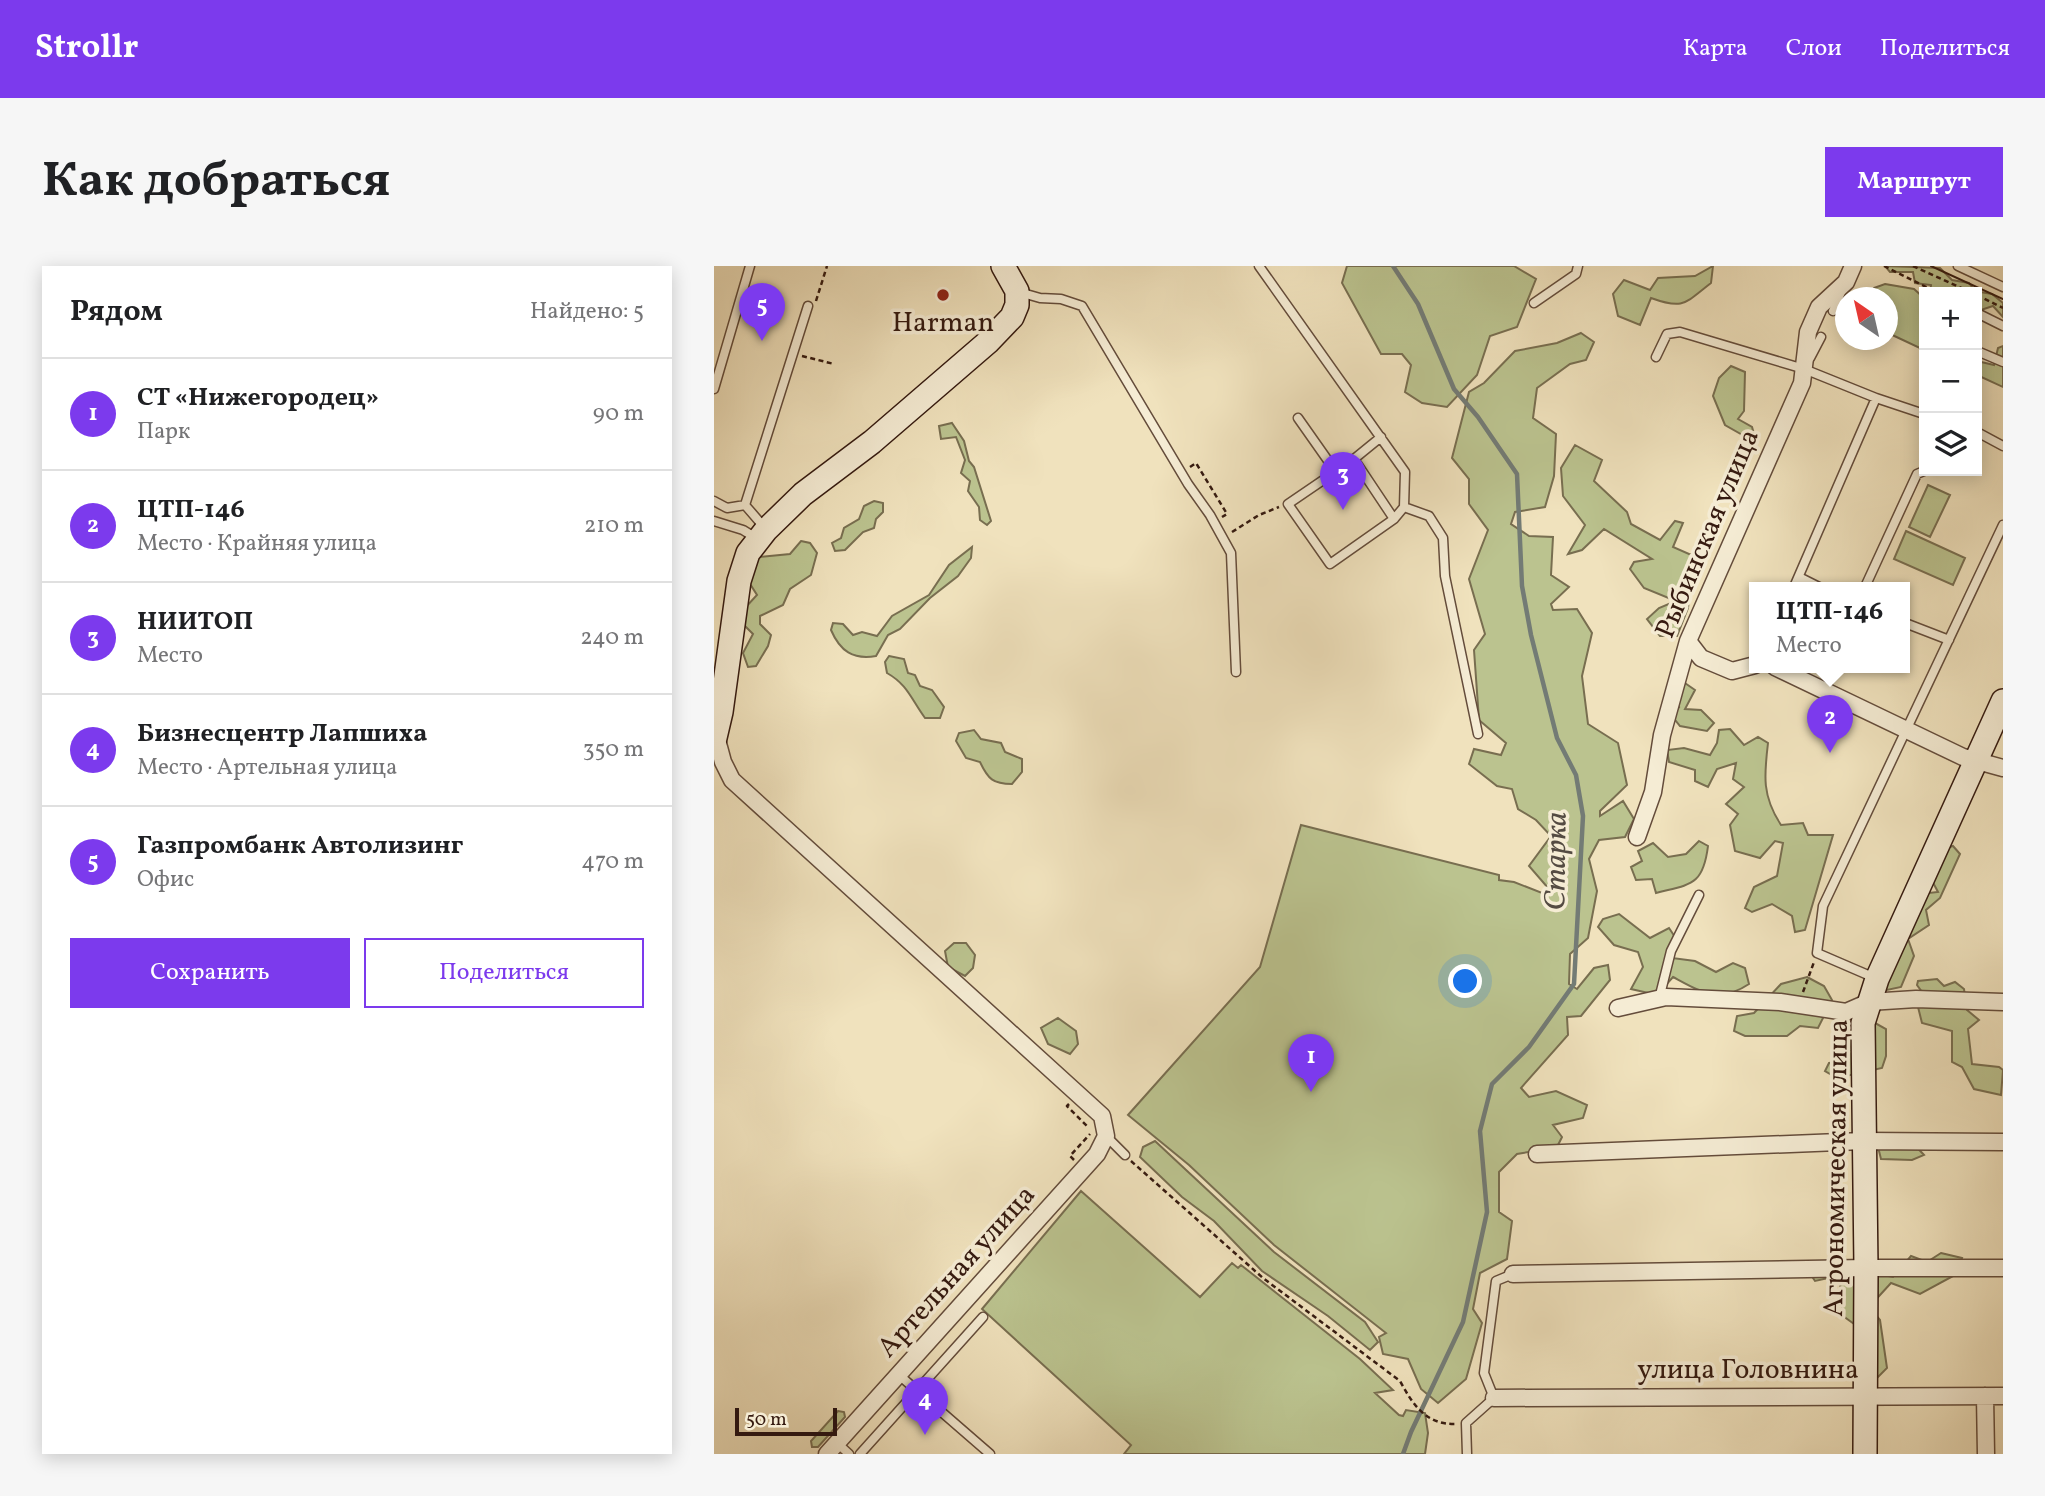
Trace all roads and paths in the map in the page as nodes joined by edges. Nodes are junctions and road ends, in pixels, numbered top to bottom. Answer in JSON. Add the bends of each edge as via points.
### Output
{"nodes":[{"id":1,"x":750,"y":266,"type":"edge"},
{"id":2,"x":827,"y":266,"type":"edge"},
{"id":3,"x":1003,"y":266,"type":"edge"},
{"id":4,"x":1259,"y":266,"type":"edge"},
{"id":5,"x":1578,"y":266,"type":"edge"},
{"id":6,"x":1853,"y":266,"type":"edge"},
{"id":7,"x":1884,"y":266,"type":"edge"},
{"id":8,"x":1913,"y":266,"type":"edge"},
{"id":9,"x":1958,"y":266,"type":"edge"},
{"id":10,"x":1846,"y":282,"type":"junction"},
{"id":11,"x":1926,"y":287,"type":"edge"},
{"id":12,"x":1959,"y":287,"type":"edge"},
{"id":13,"x":2003,"y":287,"type":"edge"},
{"id":14,"x":1017,"y":291,"type":"junction"},
{"id":15,"x":1982,"y":298,"type":"edge"},
{"id":16,"x":1534,"y":303,"type":"dead end"},
{"id":17,"x":811,"y":306,"type":"joint"},
{"id":18,"x":2003,"y":308,"type":"edge"},
{"id":19,"x":1833,"y":312,"type":"dead end"},
{"id":20,"x":1982,"y":316,"type":"edge"},
{"id":21,"x":2003,"y":326,"type":"edge"},
{"id":22,"x":1821,"y":337,"type":"dead end"},
{"id":23,"x":1982,"y":353,"type":"edge"},
{"id":24,"x":799,"y":355,"type":"dead end"},
{"id":25,"x":1656,"y":357,"type":"dead end"},
{"id":26,"x":2003,"y":362,"type":"edge"},
{"id":27,"x":834,"y":364,"type":"dead end"},
{"id":28,"x":1804,"y":369,"type":"junction"},
{"id":29,"x":714,"y":389,"type":"edge"},
{"id":30,"x":1877,"y":398,"type":"junction"},
{"id":31,"x":1921,"y":413,"type":"edge"},
{"id":32,"x":1298,"y":418,"type":"dead end"},
{"id":33,"x":1982,"y":435,"type":"edge"},
{"id":34,"x":1381,"y":437,"type":"junction"},
{"id":35,"x":2003,"y":446,"type":"edge"},
{"id":36,"x":1354,"y":459,"type":"junction"},
{"id":37,"x":1336,"y":472,"type":"junction"},
{"id":38,"x":1181,"y":473,"type":"junction"},
{"id":39,"x":1919,"y":473,"type":"edge"},
{"id":40,"x":714,"y":500,"type":"edge"},
{"id":41,"x":1288,"y":504,"type":"junction"},
{"id":42,"x":745,"y":505,"type":"junction"},
{"id":43,"x":1404,"y":507,"type":"junction"},
{"id":44,"x":1394,"y":519,"type":"junction"},
{"id":45,"x":714,"y":521,"type":"edge"},
{"id":46,"x":1214,"y":522,"type":"junction"},
{"id":47,"x":2003,"y":524,"type":"edge"},
{"id":48,"x":1242,"y":526,"type":"dead end"},
{"id":49,"x":761,"y":534,"type":"junction"},
{"id":50,"x":1799,"y":577,"type":"junction"},
{"id":51,"x":1796,"y":582,"type":"edge"},
{"id":52,"x":1809,"y":582,"type":"edge"},
{"id":53,"x":1867,"y":582,"type":"edge"},
{"id":54,"x":1910,"y":625,"type":"edge"},
{"id":55,"x":1949,"y":640,"type":"junction"},
{"id":56,"x":1688,"y":641,"type":"junction"},
{"id":57,"x":1749,"y":667,"type":"edge"},
{"id":58,"x":1236,"y":672,"type":"dead end"},
{"id":59,"x":1788,"y":673,"type":"edge"},
{"id":60,"x":2003,"y":701,"type":"edge"},
{"id":61,"x":1907,"y":730,"type":"junction"},
{"id":62,"x":1478,"y":734,"type":"dead end"},
{"id":63,"x":715,"y":739,"type":"edge"},
{"id":64,"x":1978,"y":761,"type":"junction"},
{"id":65,"x":2003,"y":768,"type":"edge"},
{"id":66,"x":714,"y":775,"type":"edge"},
{"id":67,"x":732,"y":780,"type":"junction"},
{"id":68,"x":1637,"y":837,"type":"dead end"},
{"id":69,"x":1699,"y":895,"type":"dead end"},
{"id":70,"x":1817,"y":953,"type":"junction"},
{"id":71,"x":1877,"y":979,"type":"junction"},
{"id":72,"x":1659,"y":999,"type":"junction"},
{"id":73,"x":1870,"y":1002,"type":"junction"},
{"id":74,"x":2003,"y":1002,"type":"edge"},
{"id":75,"x":1798,"y":1005,"type":"junction"},
{"id":76,"x":1618,"y":1008,"type":"dead end"},
{"id":77,"x":1067,"y":1106,"type":"dead end"},
{"id":78,"x":1106,"y":1136,"type":"junction"},
{"id":79,"x":1863,"y":1141,"type":"junction"},
{"id":80,"x":2003,"y":1142,"type":"edge"},
{"id":81,"x":1537,"y":1154,"type":"dead end"},
{"id":82,"x":1125,"y":1155,"type":"joint"},
{"id":83,"x":1077,"y":1163,"type":"dead end"},
{"id":84,"x":1866,"y":1268,"type":"junction"},
{"id":85,"x":2003,"y":1268,"type":"edge"},
{"id":86,"x":1513,"y":1274,"type":"joint"},
{"id":87,"x":982,"y":1317,"type":"dead end"},
{"id":88,"x":899,"y":1375,"type":"junction"},
{"id":89,"x":917,"y":1390,"type":"junction"},
{"id":90,"x":1865,"y":1395,"type":"junction"},
{"id":91,"x":1985,"y":1396,"type":"junction"},
{"id":92,"x":2003,"y":1396,"type":"edge"},
{"id":93,"x":1494,"y":1398,"type":"junction"},
{"id":94,"x":1466,"y":1423,"type":"junction"},
{"id":95,"x":838,"y":1450,"type":"edge"},
{"id":96,"x":865,"y":1452,"type":"edge"},
{"id":97,"x":990,"y":1454,"type":"edge"},
{"id":98,"x":1467,"y":1454,"type":"edge"},
{"id":99,"x":1865,"y":1454,"type":"edge"},
{"id":100,"x":1986,"y":1454,"type":"edge"}],
"edges":[{"from":1,"to":29,"type":"lane"},
{"from":2,"to":17,"type":"path"},
{"from":3,"to":14,"type":"street"},
{"from":4,"to":34,"type":"lane"},
{"from":5,"to":16,"type":"lane","via":[[1576,274]]},
{"from":6,"to":10,"type":"street","name":"Рыбинская улица"},
{"from":7,"to":11,"type":"path"},
{"from":8,"to":12,"type":"path"},
{"from":9,"to":13,"type":"lane"},
{"from":10,"to":19,"type":"lane"},
{"from":10,"to":28,"type":"street","name":"Рыбинская улица","via":[[1819,307],[1808,332]]},
{"from":14,"to":38,"type":"lane","via":[[1082,306]]},
{"from":14,"to":49,"type":"street","via":[[1012,317],[988,342]]},
{"from":15,"to":18,"type":"path"},
{"from":17,"to":42,"type":"lane"},
{"from":20,"to":21,"type":"lane"},
{"from":22,"to":28,"type":"lane"},
{"from":23,"to":26,"type":"lane"},
{"from":24,"to":27,"type":"path"},
{"from":25,"to":28,"type":"lane","via":[[1667,334],[1681,332]]},
{"from":28,"to":30,"type":"lane"},
{"from":28,"to":56,"type":"street","name":"Рыбинская улица","via":[[1802,383]]},
{"from":30,"to":31,"type":"lane"},
{"from":30,"to":50,"type":"lane"},
{"from":32,"to":37,"type":"lane"},
{"from":33,"to":35,"type":"lane"},
{"from":34,"to":36,"type":"lane"},
{"from":34,"to":43,"type":"lane","via":[[1405,472]]},
{"from":36,"to":37,"type":"lane"},
{"from":36,"to":44,"type":"lane"},
{"from":37,"to":41,"type":"lane"},
{"from":38,"to":46,"type":"lane"},
{"from":38,"to":46,"type":"path","via":[[1196,463],[1221,499],[1227,514]]},
{"from":39,"to":53,"type":"lane"},
{"from":40,"to":42,"type":"lane","via":[[727,508]]},
{"from":41,"to":44,"type":"lane","via":[[1330,564]]},
{"from":41,"to":48,"type":"path"},
{"from":42,"to":49,"type":"lane"},
{"from":43,"to":44,"type":"lane"},
{"from":43,"to":62,"type":"lane","via":[[1429,516],[1443,538],[1445,576]]},
{"from":45,"to":49,"type":"lane"},
{"from":46,"to":58,"type":"lane","via":[[1231,553]]},
{"from":47,"to":55,"type":"lane"},
{"from":49,"to":63,"type":"street","via":[[748,553],[739,580]]},
{"from":50,"to":51,"type":"lane"},
{"from":50,"to":52,"type":"lane"},
{"from":54,"to":55,"type":"lane"},
{"from":55,"to":61,"type":"lane"},
{"from":56,"to":57,"type":"street","via":[[1701,658],[1732,671]]},
{"from":56,"to":68,"type":"street","name":"Рыбинская улица","via":[[1662,735],[1653,792]]},
{"from":59,"to":61,"type":"street"},
{"from":60,"to":64,"type":"street","name":"Агрономическая улица"},
{"from":61,"to":64,"type":"street"},
{"from":61,"to":70,"type":"lane","via":[[1823,906]]},
{"from":63,"to":67,"type":"street"},
{"from":64,"to":65,"type":"street"},
{"from":64,"to":71,"type":"street","name":"Агрономическая улица"},
{"from":66,"to":67,"type":"street"},
{"from":67,"to":78,"type":"street","via":[[1102,1116]]},
{"from":69,"to":72,"type":"lane","via":[[1671,951]]},
{"from":70,"to":71,"type":"lane"},
{"from":70,"to":75,"type":"path"},
{"from":71,"to":73,"type":"street","name":"Агрономическая улица"},
{"from":72,"to":75,"type":"street"},
{"from":72,"to":76,"type":"street"},
{"from":73,"to":74,"type":"street"},
{"from":73,"to":75,"type":"street","via":[[1846,1012]]},
{"from":73,"to":79,"type":"street","name":"Агрономическая улица","via":[[1863,1023]]},
{"from":77,"to":83,"type":"path","via":[[1093,1131],[1070,1156]]},
{"from":78,"to":82,"type":"lane"},
{"from":78,"to":88,"type":"street","name":"Артельная улица","via":[[1097,1154]]},
{"from":79,"to":80,"type":"street"},
{"from":79,"to":81,"type":"street"},
{"from":79,"to":84,"type":"street","name":"Агрономическая улица"},
{"from":82,"to":94,"type":"path","via":[[1263,1278],[1400,1381],[1413,1404],[1429,1417],[1440,1424]]},
{"from":84,"to":85,"type":"street"},
{"from":84,"to":86,"type":"street"},
{"from":84,"to":90,"type":"street","name":"Агрономическая улица"},
{"from":86,"to":93,"type":"lane","via":[[1496,1281],[1484,1373]]},
{"from":87,"to":89,"type":"lane"},
{"from":88,"to":89,"type":"lane"},
{"from":88,"to":95,"type":"street","name":"Артельная улица"},
{"from":89,"to":96,"type":"lane"},
{"from":89,"to":97,"type":"lane"},
{"from":90,"to":91,"type":"street","name":"улица Головнина"},
{"from":90,"to":93,"type":"street","name":"улица Головнина"},
{"from":90,"to":99,"type":"street","name":"Агрономическая улица"},
{"from":91,"to":92,"type":"street","name":"улица Головнина"},
{"from":91,"to":100,"type":"street"},
{"from":93,"to":94,"type":"lane"},
{"from":94,"to":98,"type":"lane"}]}
